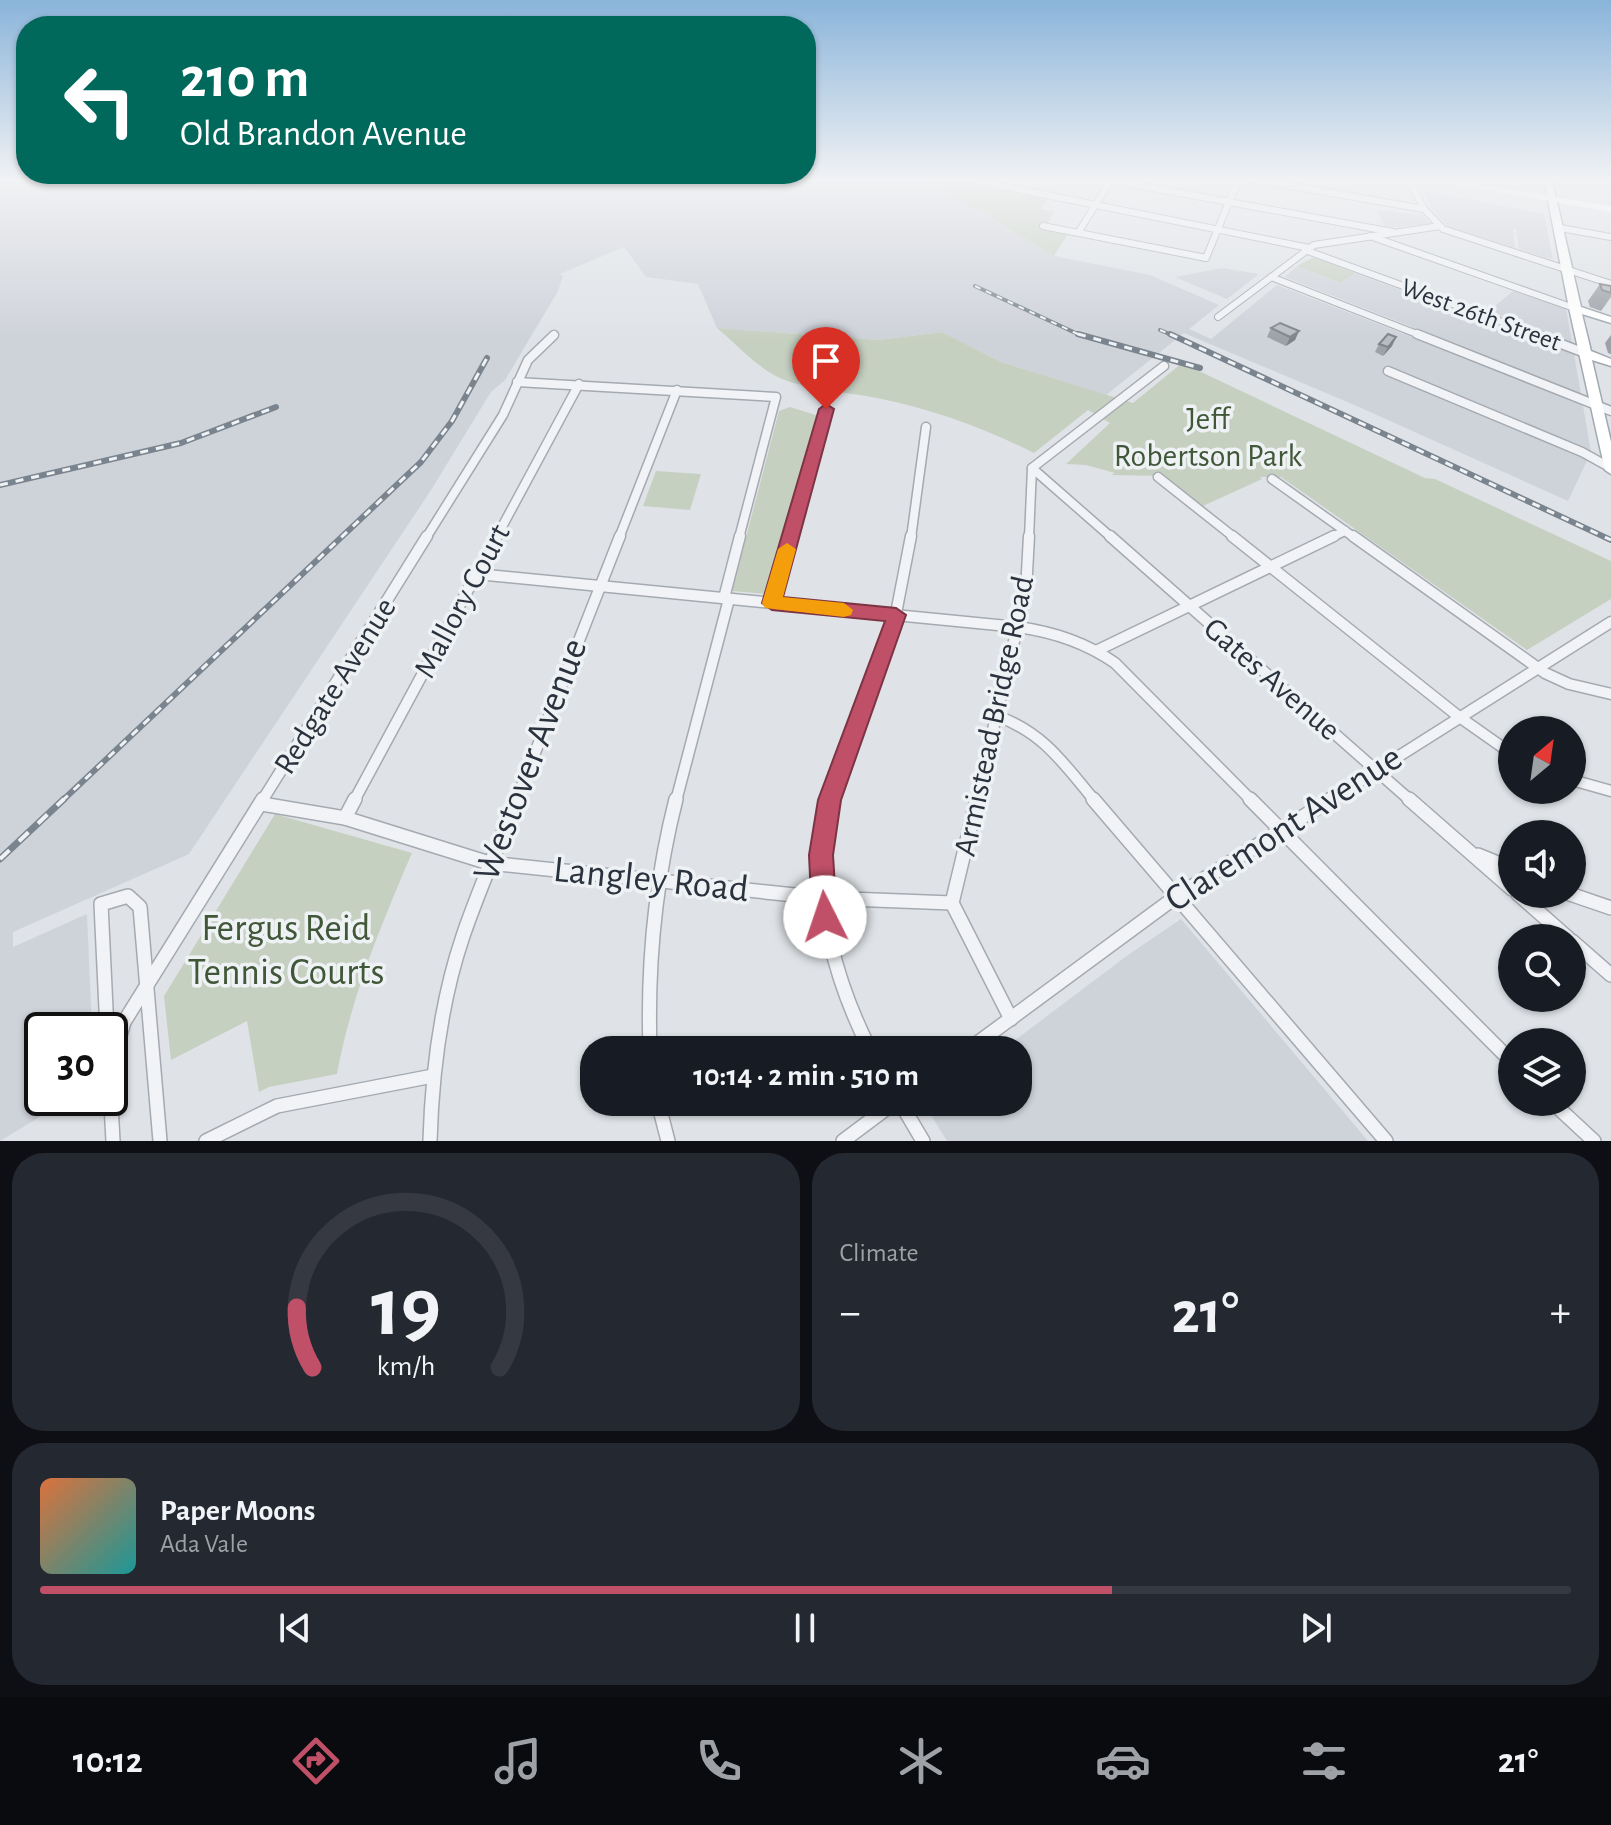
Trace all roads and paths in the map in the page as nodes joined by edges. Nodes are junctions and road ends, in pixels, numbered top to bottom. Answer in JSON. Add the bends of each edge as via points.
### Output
{"nodes":[{"id":1,"x":1079,"y":233,"type":"edge"},
{"id":2,"x":1217,"y":233,"type":"edge"},
{"id":3,"x":1234,"y":233,"type":"edge"},
{"id":4,"x":1385,"y":233,"type":"edge"},
{"id":5,"x":1461,"y":233,"type":"edge"},
{"id":6,"x":1561,"y":233,"type":"edge"},
{"id":7,"x":1590,"y":233,"type":"edge"},
{"id":8,"x":1367,"y":236,"type":"junction"},
{"id":9,"x":1611,"y":237,"type":"edge"},
{"id":10,"x":1307,"y":249,"type":"junction"},
{"id":11,"x":1567,"y":269,"type":"junction"},
{"id":12,"x":1271,"y":277,"type":"junction"},
{"id":13,"x":1611,"y":284,"type":"edge"},
{"id":14,"x":1574,"y":308,"type":"junction"},
{"id":15,"x":1218,"y":317,"type":"dead end"},
{"id":16,"x":1611,"y":320,"type":"edge"},
{"id":17,"x":554,"y":335,"type":"dead end"},
{"id":18,"x":1585,"y":353,"type":"junction"},
{"id":19,"x":1611,"y":363,"type":"edge"},
{"id":20,"x":1164,"y":366,"type":"dead end"},
{"id":21,"x":1388,"y":371,"type":"dead end"},
{"id":22,"x":517,"y":382,"type":"junction"},
{"id":23,"x":579,"y":384,"type":"junction"},
{"id":24,"x":677,"y":390,"type":"junction"},
{"id":25,"x":1597,"y":405,"type":"junction"},
{"id":26,"x":826,"y":409,"type":"dead end"},
{"id":27,"x":1611,"y":411,"type":"edge"},
{"id":28,"x":926,"y":427,"type":"dead end"},
{"id":29,"x":1582,"y":452,"type":"junction"},
{"id":30,"x":1610,"y":464,"type":"edge"},
{"id":31,"x":1032,"y":468,"type":"junction"},
{"id":32,"x":1158,"y":477,"type":"dead end"},
{"id":33,"x":1272,"y":479,"type":"dead end"},
{"id":34,"x":1345,"y":531,"type":"junction"},
{"id":35,"x":1270,"y":567,"type":"junction"},
{"id":36,"x":477,"y":574,"type":"junction"},
{"id":37,"x":600,"y":586,"type":"junction"},
{"id":38,"x":726,"y":598,"type":"junction"},
{"id":39,"x":772,"y":603,"type":"junction"},
{"id":40,"x":1189,"y":606,"type":"junction"},
{"id":41,"x":896,"y":615,"type":"junction"},
{"id":42,"x":1611,"y":622,"type":"edge"},
{"id":43,"x":1018,"y":627,"type":"junction"},
{"id":44,"x":1098,"y":650,"type":"junction"},
{"id":45,"x":1537,"y":668,"type":"junction"},
{"id":46,"x":1611,"y":694,"type":"edge"},
{"id":47,"x":997,"y":716,"type":"junction"},
{"id":48,"x":1458,"y":716,"type":"junction"},
{"id":49,"x":1498,"y":744,"type":"edge"},
{"id":50,"x":1376,"y":771,"type":"junction"},
{"id":51,"x":1586,"y":784,"type":"edge"},
{"id":52,"x":1611,"y":791,"type":"edge"},
{"id":53,"x":262,"y":804,"type":"junction"},
{"id":54,"x":345,"y":818,"type":"junction"},
{"id":55,"x":1280,"y":828,"type":"junction"},
{"id":56,"x":1469,"y":852,"type":"junction"},
{"id":57,"x":489,"y":863,"type":"junction"},
{"id":58,"x":1498,"y":863,"type":"edge"},
{"id":59,"x":1498,"y":877,"type":"edge"},
{"id":60,"x":656,"y":880,"type":"junction"},
{"id":61,"x":1177,"y":896,"type":"junction"},
{"id":62,"x":823,"y":898,"type":"junction"},
{"id":63,"x":1586,"y":899,"type":"edge"},
{"id":64,"x":952,"y":903,"type":"junction"},
{"id":65,"x":1534,"y":908,"type":"edge"},
{"id":66,"x":1611,"y":908,"type":"edge"},
{"id":67,"x":1552,"y":924,"type":"edge"},
{"id":68,"x":1586,"y":954,"type":"edge"},
{"id":69,"x":1611,"y":975,"type":"edge"},
{"id":70,"x":148,"y":988,"type":"junction"},
{"id":71,"x":106,"y":1012,"type":"edge"},
{"id":72,"x":128,"y":1016,"type":"edge"},
{"id":73,"x":1011,"y":1019,"type":"junction"},
{"id":74,"x":649,"y":1036,"type":"edge"},
{"id":75,"x":864,"y":1036,"type":"edge"},
{"id":76,"x":987,"y":1036,"type":"edge"},
{"id":77,"x":1498,"y":1048,"type":"edge"},
{"id":78,"x":433,"y":1076,"type":"junction"},
{"id":79,"x":112,"y":1116,"type":"edge"},
{"id":80,"x":662,"y":1116,"type":"edge"},
{"id":81,"x":878,"y":1116,"type":"edge"},
{"id":82,"x":906,"y":1116,"type":"edge"},
{"id":83,"x":1567,"y":1116,"type":"edge"},
{"id":84,"x":113,"y":1141,"type":"edge"},
{"id":85,"x":160,"y":1141,"type":"edge"},
{"id":86,"x":206,"y":1141,"type":"edge"},
{"id":87,"x":430,"y":1141,"type":"edge"},
{"id":88,"x":668,"y":1141,"type":"edge"},
{"id":89,"x":843,"y":1141,"type":"edge"},
{"id":90,"x":923,"y":1141,"type":"edge"},
{"id":91,"x":1386,"y":1141,"type":"edge"},
{"id":92,"x":1594,"y":1141,"type":"edge"}],
"edges":[{"from":1,"to":2,"type":"street","via":[[1206,258]]},
{"from":3,"to":10,"type":"street","name":"West 26th Street"},
{"from":4,"to":8,"type":"street"},
{"from":5,"to":11,"type":"street"},
{"from":6,"to":11,"type":"main road"},
{"from":7,"to":9,"type":"street"},
{"from":8,"to":10,"type":"street"},
{"from":8,"to":14,"type":"street"},
{"from":10,"to":12,"type":"street"},
{"from":10,"to":18,"type":"street","name":"West 26th Street"},
{"from":11,"to":13,"type":"street"},
{"from":11,"to":14,"type":"main road"},
{"from":12,"to":15,"type":"street"},
{"from":12,"to":25,"type":"street"},
{"from":14,"to":16,"type":"main road"},
{"from":14,"to":18,"type":"main road"},
{"from":17,"to":22,"type":"street","name":"Redgate Avenue","via":[[531,353]]},
{"from":18,"to":19,"type":"main road","name":"West 26th Street"},
{"from":18,"to":25,"type":"main road"},
{"from":20,"to":31,"type":"street"},
{"from":21,"to":29,"type":"street"},
{"from":22,"to":23,"type":"street"},
{"from":22,"to":53,"type":"street","name":"Redgate Avenue","via":[[503,415]]},
{"from":23,"to":24,"type":"street"},
{"from":23,"to":36,"type":"street","name":"Mallory Court"},
{"from":24,"to":37,"type":"street","name":"Westover Avenue"},
{"from":24,"to":38,"type":"street","via":[[776,397]]},
{"from":25,"to":27,"type":"street"},
{"from":25,"to":30,"type":"main road"},
{"from":26,"to":39,"type":"street"},
{"from":28,"to":41,"type":"street"},
{"from":29,"to":30,"type":"street"},
{"from":29,"to":30,"type":"street"},
{"from":31,"to":40,"type":"street","name":"Gates Avenue"},
{"from":31,"to":43,"type":"street","name":"Armistead Bridge Road","via":[[1027,576]]},
{"from":32,"to":35,"type":"street"},
{"from":33,"to":34,"type":"street"},
{"from":34,"to":35,"type":"street"},
{"from":34,"to":45,"type":"street"},
{"from":35,"to":40,"type":"street"},
{"from":35,"to":48,"type":"street"},
{"from":36,"to":37,"type":"street"},
{"from":36,"to":54,"type":"street","name":"Mallory Court"},
{"from":37,"to":38,"type":"street"},
{"from":37,"to":57,"type":"street","name":"Westover Avenue"},
{"from":38,"to":39,"type":"street"},
{"from":38,"to":60,"type":"street"},
{"from":39,"to":41,"type":"street"},
{"from":40,"to":44,"type":"street"},
{"from":40,"to":50,"type":"street","name":"Gates Avenue"},
{"from":41,"to":43,"type":"street"},
{"from":41,"to":62,"type":"street","via":[[829,800],[821,855]]},
{"from":42,"to":45,"type":"street","name":"Claremont Avenue"},
{"from":43,"to":44,"type":"street","via":[[1053,632]]},
{"from":43,"to":47,"type":"street","name":"Armistead Bridge Road"},
{"from":44,"to":55,"type":"street"},
{"from":45,"to":46,"type":"street","via":[[1569,684]]},
{"from":45,"to":48,"type":"street","name":"Claremont Avenue"},
{"from":47,"to":61,"type":"street","via":[[1043,740]]},
{"from":47,"to":64,"type":"street","name":"Armistead Bridge Road"},
{"from":48,"to":49,"type":"street"},
{"from":48,"to":50,"type":"street","name":"Claremont Avenue"},
{"from":50,"to":55,"type":"street","name":"Claremont Avenue"},
{"from":50,"to":56,"type":"street","name":"Gates Avenue"},
{"from":51,"to":52,"type":"street"},
{"from":53,"to":54,"type":"street","name":"Langley Road"},
{"from":53,"to":70,"type":"street","name":"Redgate Avenue"},
{"from":54,"to":57,"type":"street","name":"Langley Road"},
{"from":55,"to":61,"type":"street","name":"Claremont Avenue"},
{"from":55,"to":77,"type":"street"},
{"from":56,"to":58,"type":"street"},
{"from":56,"to":59,"type":"street","name":"Gates Avenue"},
{"from":57,"to":60,"type":"street","name":"Langley Road"},
{"from":57,"to":78,"type":"street","name":"Westover Avenue","via":[[450,980]]},
{"from":60,"to":62,"type":"street","name":"Langley Road"},
{"from":60,"to":74,"type":"street","via":[[647,967]]},
{"from":61,"to":73,"type":"street","name":"Claremont Avenue"},
{"from":61,"to":91,"type":"street"},
{"from":62,"to":64,"type":"street","name":"Langley Road"},
{"from":62,"to":75,"type":"street","via":[[838,975]]},
{"from":63,"to":66,"type":"street"},
{"from":64,"to":73,"type":"street"},
{"from":65,"to":67,"type":"street"},
{"from":68,"to":69,"type":"street"},
{"from":70,"to":71,"type":"street","via":[[140,907],[128,896],[101,904]]},
{"from":70,"to":72,"type":"street","name":"Redgate Avenue"},
{"from":70,"to":85,"type":"street"},
{"from":73,"to":76,"type":"street","name":"Claremont Avenue"},
{"from":78,"to":86,"type":"street","via":[[277,1106]]},
{"from":78,"to":87,"type":"street","name":"Westover Avenue"},
{"from":79,"to":84,"type":"street"},
{"from":80,"to":88,"type":"street"},
{"from":81,"to":89,"type":"street"},
{"from":82,"to":90,"type":"street"},
{"from":83,"to":92,"type":"street"}]}
